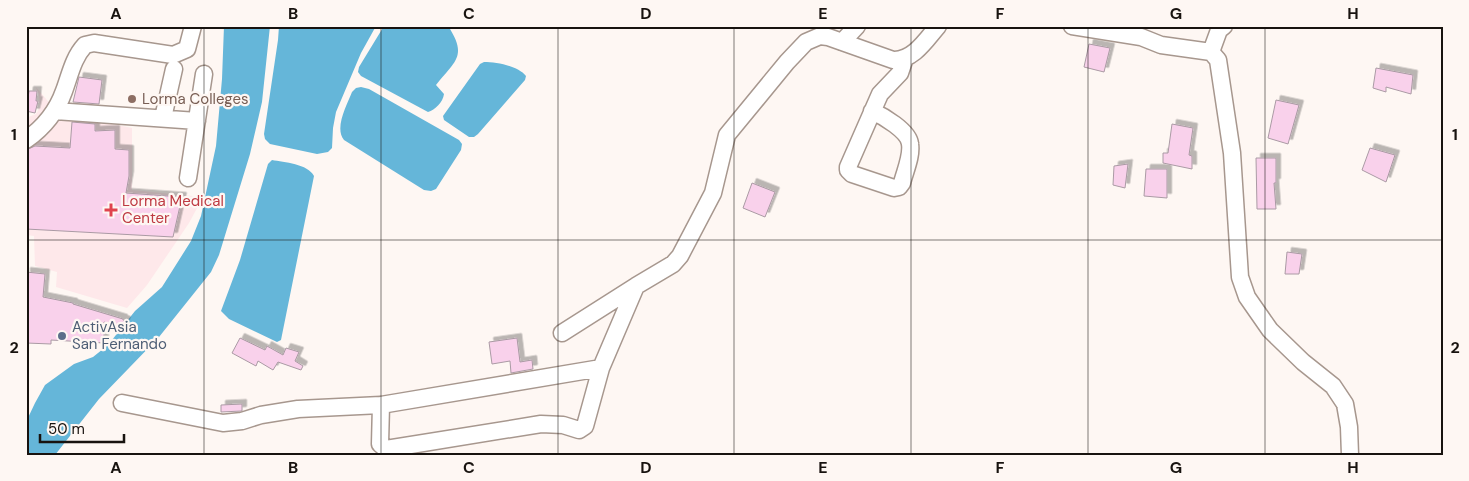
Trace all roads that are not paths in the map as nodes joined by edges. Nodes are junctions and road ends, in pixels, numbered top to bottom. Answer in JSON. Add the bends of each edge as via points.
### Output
{"nodes":[{"id":1,"x":193,"y":26,"type":"edge"},
{"id":2,"x":857,"y":26,"type":"edge"},
{"id":3,"x":938,"y":26,"type":"edge"},
{"id":4,"x":1072,"y":26,"type":"edge"},
{"id":5,"x":1224,"y":26,"type":"edge"},
{"id":6,"x":842,"y":42,"type":"junction"},
{"id":7,"x":1211,"y":52,"type":"junction"},
{"id":8,"x":905,"y":58,"type":"junction"},
{"id":9,"x":174,"y":69,"type":"dead end"},
{"id":10,"x":204,"y":74,"type":"dead end"},
{"id":11,"x":55,"y":110,"type":"junction"},
{"id":12,"x":872,"y":111,"type":"junction"},
{"id":13,"x":163,"y":118,"type":"junction"},
{"id":14,"x":888,"y":119,"type":"junction"},
{"id":15,"x":197,"y":121,"type":"junction"},
{"id":16,"x":863,"y":132,"type":"junction"},
{"id":17,"x":26,"y":140,"type":"edge"},
{"id":18,"x":188,"y":178,"type":"dead end"},
{"id":19,"x":636,"y":286,"type":"junction"},
{"id":20,"x":562,"y":333,"type":"dead end"},
{"id":21,"x":601,"y":368,"type":"junction"},
{"id":22,"x":122,"y":403,"type":"dead end"},
{"id":23,"x":380,"y":405,"type":"junction"},
{"id":24,"x":1350,"y":455,"type":"edge"}],
"edges":[{"from":1,"to":11,"type":"street","via":[[187,48],[173,54],[94,43],[85,45],[76,58]]},
{"from":2,"to":6,"type":"street"},
{"from":3,"to":8,"type":"street","via":[[912,55]]},
{"from":4,"to":7,"type":"street"},
{"from":5,"to":7,"type":"street","via":[[1219,30]]},
{"from":6,"to":8,"type":"street","via":[[893,60]]},
{"from":6,"to":19,"type":"street","via":[[820,36],[806,42],[746,109],[727,135],[713,193],[676,262]]},
{"from":7,"to":24,"type":"street","via":[[1218,60],[1232,153],[1240,277],[1258,315],[1270,330],[1334,386],[1346,404]]},
{"from":8,"to":12,"type":"street","via":[[900,73],[880,94]]},
{"from":9,"to":13,"type":"street"},
{"from":10,"to":15,"type":"street"},
{"from":11,"to":13,"type":"street"},
{"from":11,"to":17,"type":"street"},
{"from":12,"to":14,"type":"street"},
{"from":12,"to":16,"type":"street"},
{"from":13,"to":15,"type":"street"},
{"from":14,"to":16,"type":"street"},
{"from":14,"to":16,"type":"street","via":[[910,144],[899,187],[894,188],[848,170]]},
{"from":15,"to":18,"type":"street"},
{"from":19,"to":20,"type":"street"},
{"from":19,"to":21,"type":"street"},
{"from":21,"to":23,"type":"street"},
{"from":21,"to":23,"type":"street","via":[[585,426],[578,430],[563,425],[541,424],[386,449],[380,444]]},
{"from":22,"to":23,"type":"street","via":[[223,422],[298,409]]}]}
